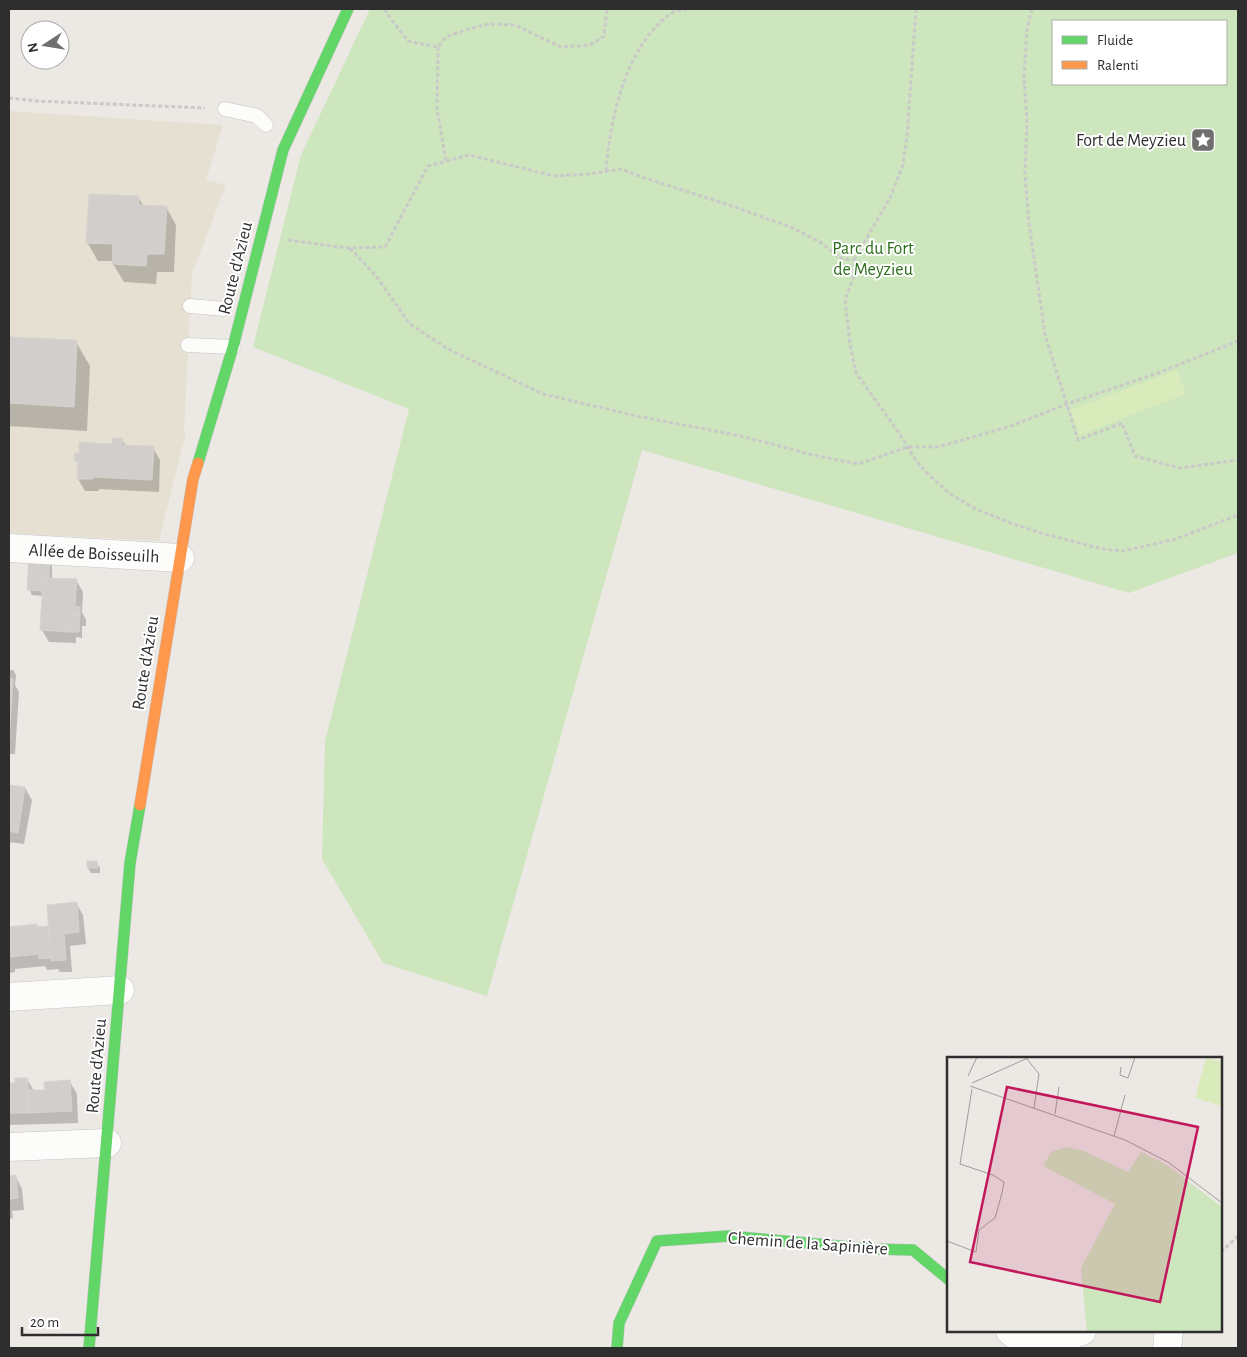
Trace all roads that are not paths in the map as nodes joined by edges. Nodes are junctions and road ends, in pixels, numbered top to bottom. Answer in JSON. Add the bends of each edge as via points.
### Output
{"nodes":[{"id":1,"x":348,"y":9,"type":"edge"},
{"id":2,"x":225,"y":109,"type":"road end"},
{"id":3,"x":266,"y":125,"type":"dead end"},
{"id":4,"x":190,"y":306,"type":"dead end"},
{"id":5,"x":224,"y":309,"type":"dead end"},
{"id":6,"x":188,"y":345,"type":"dead end"},
{"id":7,"x":233,"y":348,"type":"junction"},
{"id":8,"x":9,"y":548,"type":"edge"},
{"id":9,"x":180,"y":558,"type":"junction"},
{"id":10,"x":120,"y":990,"type":"junction"},
{"id":11,"x":9,"y":997,"type":"edge"},
{"id":12,"x":107,"y":1143,"type":"junction"},
{"id":13,"x":9,"y":1147,"type":"edge"},
{"id":14,"x":947,"y":1278,"type":"edge"},
{"id":15,"x":1011,"y":1332,"type":"edge"},
{"id":16,"x":1079,"y":1332,"type":"edge"},
{"id":17,"x":1169,"y":1332,"type":"edge"},
{"id":18,"x":89,"y":1348,"type":"edge"},
{"id":19,"x":617,"y":1348,"type":"edge"},
{"id":20,"x":1167,"y":1348,"type":"edge"}],
"edges":[{"from":1,"to":7,"type":"street","name":"Route d'Azieu","via":[[283,150]]},
{"from":2,"to":3,"type":"lane","via":[[257,116]]},
{"from":4,"to":5,"type":"lane"},
{"from":6,"to":7,"type":"lane"},
{"from":7,"to":9,"type":"street","name":"Route d'Azieu","via":[[193,479]]},
{"from":8,"to":9,"type":"street","name":"Allée de Boisseuilh"},
{"from":9,"to":10,"type":"street","name":"Route d'Azieu","via":[[130,863]]},
{"from":10,"to":11,"type":"street"},
{"from":10,"to":12,"type":"street","name":"Route d'Azieu"},
{"from":12,"to":13,"type":"street"},
{"from":12,"to":18,"type":"street","name":"Route d'Azieu"},
{"from":14,"to":19,"type":"street","name":"Chemin de la Sapinière","via":[[913,1250],[729,1236],[657,1241],[619,1323]]},
{"from":15,"to":16,"type":"street","via":[[1019,1338],[1058,1340]]},
{"from":17,"to":20,"type":"street"}]}
